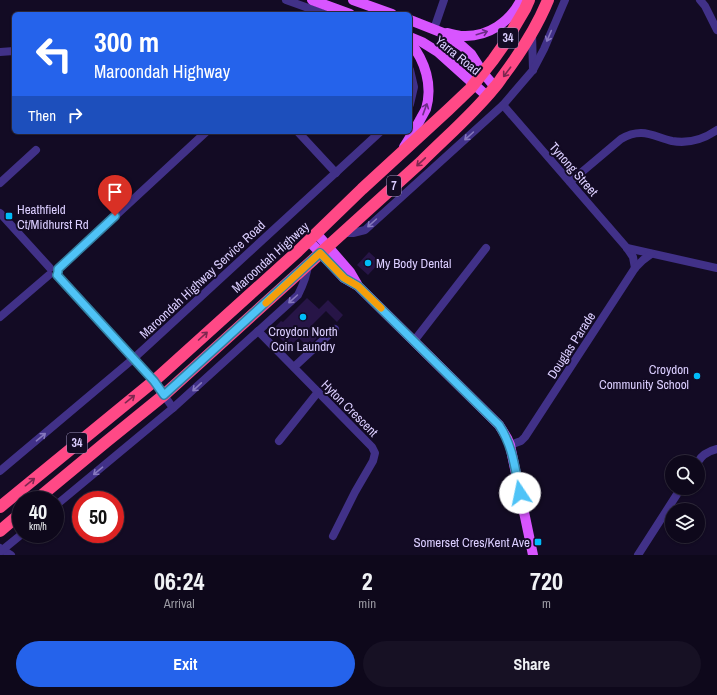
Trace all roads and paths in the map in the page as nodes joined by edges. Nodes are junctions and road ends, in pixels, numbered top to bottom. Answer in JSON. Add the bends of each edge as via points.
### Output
{"nodes":[{"id":1,"x":286,"y":0,"type":"edge"},
{"id":2,"x":312,"y":0,"type":"edge"},
{"id":3,"x":352,"y":0,"type":"edge"},
{"id":4,"x":444,"y":0,"type":"edge"},
{"id":5,"x":521,"y":0,"type":"edge"},
{"id":6,"x":529,"y":0,"type":"edge"},
{"id":7,"x":548,"y":0,"type":"edge"},
{"id":8,"x":565,"y":0,"type":"edge"},
{"id":9,"x":700,"y":0,"type":"edge"},
{"id":10,"x":319,"y":12,"type":"edge"},
{"id":11,"x":343,"y":12,"type":"edge"},
{"id":12,"x":349,"y":12,"type":"edge"},
{"id":13,"x":386,"y":12,"type":"edge"},
{"id":14,"x":412,"y":21,"type":"edge"},
{"id":15,"x":717,"y":30,"type":"edge"},
{"id":16,"x":439,"y":31,"type":"junction"},
{"id":17,"x":532,"y":32,"type":"junction"},
{"id":18,"x":412,"y":38,"type":"edge"},
{"id":19,"x":412,"y":45,"type":"edge"},
{"id":20,"x":12,"y":51,"type":"edge"},
{"id":21,"x":0,"y":52,"type":"edge"},
{"id":22,"x":438,"y":52,"type":"junction"},
{"id":23,"x":533,"y":70,"type":"junction"},
{"id":24,"x":483,"y":73,"type":"junction"},
{"id":25,"x":412,"y":78,"type":"edge"},
{"id":26,"x":473,"y":84,"type":"junction"},
{"id":27,"x":491,"y":92,"type":"junction"},
{"id":28,"x":412,"y":96,"type":"edge"},
{"id":29,"x":503,"y":105,"type":"junction"},
{"id":30,"x":717,"y":130,"type":"edge"},
{"id":31,"x":204,"y":134,"type":"edge"},
{"id":32,"x":300,"y":134,"type":"edge"},
{"id":33,"x":378,"y":134,"type":"edge"},
{"id":34,"x":36,"y":150,"type":"dead end"},
{"id":35,"x":399,"y":155,"type":"junction"},
{"id":36,"x":336,"y":173,"type":"junction"},
{"id":37,"x":570,"y":182,"type":"junction"},
{"id":38,"x":0,"y":183,"type":"edge"},
{"id":39,"x":0,"y":213,"type":"edge"},
{"id":40,"x":342,"y":233,"type":"junction"},
{"id":41,"x":313,"y":237,"type":"junction"},
{"id":42,"x":486,"y":248,"type":"dead end"},
{"id":43,"x":627,"y":248,"type":"junction"},
{"id":44,"x":324,"y":250,"type":"junction"},
{"id":45,"x":651,"y":254,"type":"junction"},
{"id":46,"x":308,"y":265,"type":"junction"},
{"id":47,"x":635,"y":268,"type":"junction"},
{"id":48,"x":717,"y":268,"type":"edge"},
{"id":49,"x":54,"y":272,"type":"junction"},
{"id":50,"x":0,"y":317,"type":"edge"},
{"id":51,"x":335,"y":329,"type":"dead end"},
{"id":52,"x":258,"y":330,"type":"junction"},
{"id":53,"x":414,"y":341,"type":"junction"},
{"id":54,"x":133,"y":359,"type":"junction"},
{"id":55,"x":294,"y":367,"type":"junction"},
{"id":56,"x":154,"y":381,"type":"junction"},
{"id":57,"x":318,"y":392,"type":"junction"},
{"id":58,"x":164,"y":395,"type":"junction"},
{"id":59,"x":173,"y":408,"type":"junction"},
{"id":60,"x":280,"y":441,"type":"dead end"},
{"id":61,"x":510,"y":445,"type":"junction"},
{"id":62,"x":717,"y":449,"type":"edge"},
{"id":63,"x":704,"y":455,"type":"edge"},
{"id":64,"x":0,"y":471,"type":"edge"},
{"id":65,"x":47,"y":491,"type":"edge"},
{"id":66,"x":677,"y":495,"type":"edge"},
{"id":67,"x":64,"y":499,"type":"edge"},
{"id":68,"x":0,"y":507,"type":"edge"},
{"id":69,"x":12,"y":521,"type":"edge"},
{"id":70,"x":0,"y":531,"type":"edge"},
{"id":71,"x":333,"y":536,"type":"dead end"},
{"id":72,"x":12,"y":542,"type":"edge"},
{"id":73,"x":1,"y":550,"type":"edge"},
{"id":74,"x":11,"y":555,"type":"edge"},
{"id":75,"x":533,"y":555,"type":"edge"},
{"id":76,"x":638,"y":555,"type":"edge"}],
"edges":[{"from":1,"to":10,"type":"street"},
{"from":2,"to":11,"type":"main road"},
{"from":3,"to":12,"type":"main road"},
{"from":3,"to":13,"type":"main road"},
{"from":4,"to":16,"type":"street"},
{"from":16,"to":5,"type":"main road","one_way":true,"via":[[463,36],[479,35],[496,28],[508,18]]},
{"from":6,"to":24,"type":"highway","name":"Maroondah Highway","number":"34","via":[[505,43]]},
{"from":7,"to":17,"type":"highway","number":"34"},
{"from":8,"to":23,"type":"street","one_way":true},
{"from":9,"to":15,"type":"street"},
{"from":14,"to":16,"type":"main road","name":"Yarra Road"},
{"from":16,"to":22,"type":"main road","via":[[443,45]]},
{"from":16,"to":24,"type":"main road","name":"Yarra Road","via":[[471,54]]},
{"from":17,"to":23,"type":"street"},
{"from":17,"to":27,"type":"highway","number":"34","one_way":true},
{"from":18,"to":22,"type":"main road","name":"Yarra Road"},
{"from":35,"to":19,"type":"main road","one_way":true,"via":[[426,109],[429,94],[428,77],[422,60]]},
{"from":20,"to":21,"type":"street"},
{"from":22,"to":26,"type":"main road","name":"Yarra Road"},
{"from":23,"to":29,"type":"street"},
{"from":24,"to":26,"type":"highway","name":"Maroondah Highway","number":"34"},
{"from":24,"to":27,"type":"main road","name":"Yarra Road"},
{"from":25,"to":28,"type":"street"},
{"from":26,"to":27,"type":"main road","name":"Yarra Road"},
{"from":26,"to":35,"type":"highway","name":"Maroondah Highway","number":"7"},
{"from":27,"to":40,"type":"highway","number":"7","one_way":true,"via":[[421,162]]},
{"from":29,"to":37,"type":"street","name":"Tynong Street"},
{"from":29,"to":40,"type":"street","one_way":true,"via":[[365,230]]},
{"from":30,"to":37,"type":"street","via":[[708,136],[685,142],[650,134],[628,135]]},
{"from":31,"to":49,"type":"street"},
{"from":32,"to":36,"type":"street"},
{"from":33,"to":36,"type":"street","name":"Maroondah Highway Service Road"},
{"from":34,"to":38,"type":"street"},
{"from":35,"to":41,"type":"highway","name":"Maroondah Highway","number":"7"},
{"from":36,"to":54,"type":"street","name":"Maroondah Highway Service Road"},
{"from":37,"to":43,"type":"street","name":"Tynong Street"},
{"from":39,"to":49,"type":"street"},
{"from":40,"to":44,"type":"highway","number":"7"},
{"from":41,"to":44,"type":"main road"},
{"from":56,"to":41,"type":"highway","name":"Maroondah Highway","number":"34","one_way":true},
{"from":42,"to":53,"type":"street"},
{"from":43,"to":45,"type":"street"},
{"from":43,"to":47,"type":"street","name":"Tynong Street","via":[[633,257]]},
{"from":44,"to":46,"type":"highway","number":"34"},
{"from":44,"to":53,"type":"main road","via":[[350,272],[358,286]]},
{"from":45,"to":47,"type":"street","name":"Douglas Parade"},
{"from":45,"to":48,"type":"street"},
{"from":46,"to":52,"type":"street","one_way":true,"via":[[298,295]]},
{"from":46,"to":58,"type":"highway","number":"34"},
{"from":47,"to":61,"type":"street","name":"Douglas Parade","via":[[525,438]]},
{"from":49,"to":50,"type":"street"},
{"from":49,"to":54,"type":"street"},
{"from":51,"to":55,"type":"street"},
{"from":52,"to":55,"type":"street","name":"Hyton Crescent"},
{"from":52,"to":59,"type":"street","one_way":true},
{"from":53,"to":61,"type":"main road","via":[[499,425]]},
{"from":54,"to":56,"type":"street"},
{"from":64,"to":54,"type":"street","name":"Maroondah Highway Service Road","one_way":true},
{"from":55,"to":57,"type":"street","name":"Hyton Crescent"},
{"from":56,"to":58,"type":"street"},
{"from":68,"to":56,"type":"highway","name":"Maroondah Highway","number":"34","one_way":true},
{"from":57,"to":60,"type":"street"},
{"from":57,"to":71,"type":"street","name":"Hyton Crescent","via":[[375,453]]},
{"from":58,"to":59,"type":"street"},
{"from":58,"to":65,"type":"highway","number":"34"},
{"from":59,"to":67,"type":"street","one_way":true},
{"from":61,"to":75,"type":"main road"},
{"from":62,"to":63,"type":"street"},
{"from":66,"to":76,"type":"street"},
{"from":69,"to":70,"type":"highway"},
{"from":72,"to":73,"type":"street"},
{"from":73,"to":74,"type":"street"}]}
